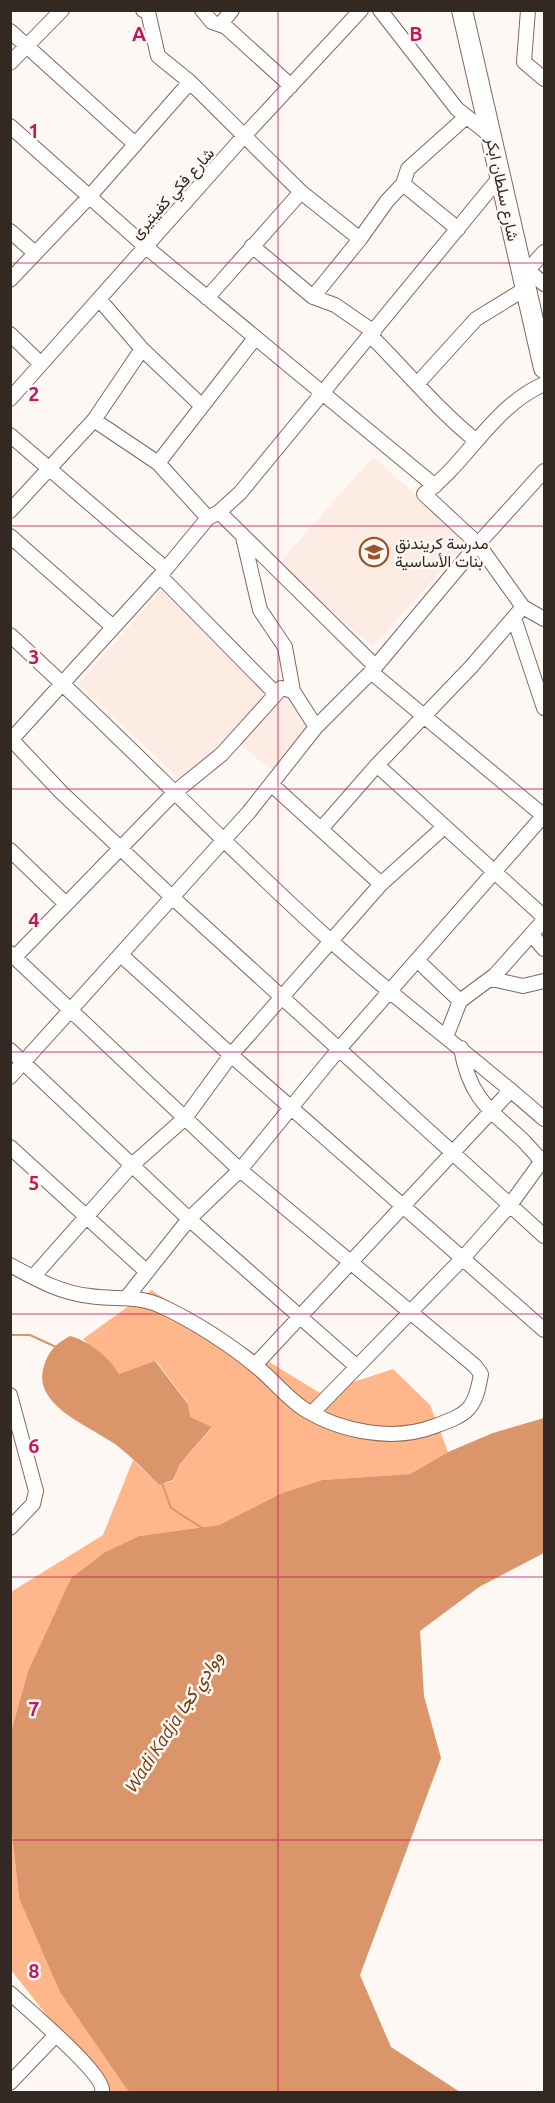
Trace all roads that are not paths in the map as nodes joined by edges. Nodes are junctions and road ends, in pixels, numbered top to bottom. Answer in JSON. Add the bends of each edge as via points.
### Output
{"nodes":[{"id":1,"x":63,"y":10,"type":"edge"},
{"id":2,"x":143,"y":10,"type":"edge"},
{"id":3,"x":202,"y":10,"type":"edge"},
{"id":4,"x":232,"y":10,"type":"edge"},
{"id":5,"x":361,"y":10,"type":"edge"},
{"id":6,"x":380,"y":10,"type":"edge"},
{"id":7,"x":462,"y":10,"type":"edge"},
{"id":8,"x":528,"y":10,"type":"edge"},
{"id":9,"x":221,"y":24,"type":"junction"},
{"id":10,"x":10,"y":31,"type":"edge"},
{"id":11,"x":28,"y":46,"type":"junction"},
{"id":12,"x":10,"y":63,"type":"edge"},
{"id":13,"x":544,"y":80,"type":"edge"},
{"id":14,"x":190,"y":82,"type":"junction"},
{"id":15,"x":291,"y":86,"type":"junction"},
{"id":16,"x":465,"y":117,"type":"junction"},
{"id":17,"x":10,"y":126,"type":"edge"},
{"id":18,"x":244,"y":136,"type":"junction"},
{"id":19,"x":491,"y":136,"type":"junction"},
{"id":20,"x":135,"y":144,"type":"junction"},
{"id":21,"x":500,"y":177,"type":"junction"},
{"id":22,"x":403,"y":184,"type":"junction"},
{"id":23,"x":300,"y":192,"type":"junction"},
{"id":24,"x":89,"y":197,"type":"junction"},
{"id":25,"x":458,"y":229,"type":"junction"},
{"id":26,"x":10,"y":231,"type":"edge"},
{"id":27,"x":360,"y":239,"type":"junction"},
{"id":28,"x":252,"y":246,"type":"junction"},
{"id":29,"x":146,"y":247,"type":"junction"},
{"id":30,"x":544,"y":252,"type":"edge"},
{"id":31,"x":34,"y":253,"type":"junction"},
{"id":32,"x":524,"y":274,"type":"junction"},
{"id":33,"x":10,"y":280,"type":"edge"},
{"id":34,"x":544,"y":284,"type":"edge"},
{"id":35,"x":313,"y":297,"type":"junction"},
{"id":36,"x":207,"y":298,"type":"junction"},
{"id":37,"x":99,"y":299,"type":"junction"},
{"id":38,"x":10,"y":334,"type":"edge"},
{"id":39,"x":372,"y":334,"type":"junction"},
{"id":40,"x":255,"y":338,"type":"junction"},
{"id":41,"x":142,"y":349,"type":"junction"},
{"id":42,"x":41,"y":364,"type":"junction"},
{"id":43,"x":544,"y":368,"type":"edge"},
{"id":44,"x":418,"y":384,"type":"junction"},
{"id":45,"x":544,"y":384,"type":"edge"},
{"id":46,"x":324,"y":394,"type":"junction"},
{"id":47,"x":10,"y":399,"type":"edge"},
{"id":48,"x":202,"y":406,"type":"junction"},
{"id":49,"x":94,"y":420,"type":"junction"},
{"id":50,"x":10,"y":435,"type":"edge"},
{"id":51,"x":475,"y":440,"type":"junction"},
{"id":52,"x":158,"y":463,"type":"junction"},
{"id":53,"x":49,"y":468,"type":"junction"},
{"id":54,"x":544,"y":471,"type":"edge"},
{"id":55,"x":435,"y":486,"type":"junction"},
{"id":56,"x":10,"y":511,"type":"edge"},
{"id":57,"x":213,"y":515,"type":"junction"},
{"id":58,"x":10,"y":536,"type":"edge"},
{"id":59,"x":243,"y":537,"type":"junction"},
{"id":60,"x":478,"y":544,"type":"junction"},
{"id":61,"x":163,"y":572,"type":"junction"},
{"id":62,"x":519,"y":612,"type":"junction"},
{"id":63,"x":544,"y":619,"type":"edge"},
{"id":64,"x":112,"y":626,"type":"junction"},
{"id":65,"x":10,"y":635,"type":"edge"},
{"id":66,"x":373,"y":669,"type":"junction"},
{"id":67,"x":62,"y":682,"type":"junction"},
{"id":68,"x":293,"y":691,"type":"junction"},
{"id":69,"x":276,"y":694,"type":"junction"},
{"id":70,"x":544,"y":708,"type":"edge"},
{"id":71,"x":425,"y":716,"type":"junction"},
{"id":72,"x":316,"y":728,"type":"junction"},
{"id":73,"x":11,"y":740,"type":"edge"},
{"id":74,"x":377,"y":765,"type":"junction"},
{"id":75,"x":271,"y":783,"type":"junction"},
{"id":76,"x":174,"y":793,"type":"junction"},
{"id":77,"x":544,"y":815,"type":"edge"},
{"id":78,"x":444,"y":827,"type":"junction"},
{"id":79,"x":321,"y":829,"type":"junction"},
{"id":80,"x":224,"y":840,"type":"junction"},
{"id":81,"x":119,"y":847,"type":"junction"},
{"id":82,"x":10,"y":850,"type":"edge"},
{"id":83,"x":495,"y":874,"type":"junction"},
{"id":84,"x":381,"y":884,"type":"junction"},
{"id":85,"x":173,"y":898,"type":"junction"},
{"id":86,"x":66,"y":904,"type":"junction"},
{"id":87,"x":544,"y":919,"type":"edge"},
{"id":88,"x":532,"y":935,"type":"junction"},
{"id":89,"x":330,"y":940,"type":"junction"},
{"id":90,"x":544,"y":949,"type":"edge"},
{"id":91,"x":13,"y":955,"type":"edge"},
{"id":92,"x":121,"y":955,"type":"junction"},
{"id":93,"x":418,"y":961,"type":"junction"},
{"id":94,"x":492,"y":979,"type":"junction"},
{"id":95,"x":544,"y":981,"type":"edge"},
{"id":96,"x":389,"y":993,"type":"junction"},
{"id":97,"x":281,"y":996,"type":"junction"},
{"id":98,"x":460,"y":1002,"type":"junction"},
{"id":99,"x":71,"y":1011,"type":"junction"},
{"id":100,"x":446,"y":1037,"type":"junction"},
{"id":101,"x":461,"y":1048,"type":"junction"},
{"id":102,"x":339,"y":1049,"type":"junction"},
{"id":103,"x":10,"y":1050,"type":"edge"},
{"id":104,"x":231,"y":1055,"type":"junction"},
{"id":105,"x":24,"y":1062,"type":"junction"},
{"id":106,"x":10,"y":1077,"type":"edge"},
{"id":107,"x":511,"y":1090,"type":"junction"},
{"id":108,"x":292,"y":1107,"type":"junction"},
{"id":109,"x":491,"y":1112,"type":"junction"},
{"id":110,"x":185,"y":1118,"type":"junction"},
{"id":111,"x":544,"y":1119,"type":"edge"},
{"id":112,"x":10,"y":1147,"type":"edge"},
{"id":113,"x":452,"y":1154,"type":"junction"},
{"id":114,"x":544,"y":1161,"type":"edge"},
{"id":115,"x":132,"y":1166,"type":"junction"},
{"id":116,"x":240,"y":1170,"type":"junction"},
{"id":117,"x":510,"y":1204,"type":"junction"},
{"id":118,"x":404,"y":1206,"type":"junction"},
{"id":119,"x":86,"y":1217,"type":"junction"},
{"id":120,"x":189,"y":1220,"type":"junction"},
{"id":121,"x":544,"y":1236,"type":"edge"},
{"id":122,"x":464,"y":1258,"type":"junction"},
{"id":123,"x":352,"y":1261,"type":"junction"},
{"id":124,"x":10,"y":1265,"type":"edge"},
{"id":125,"x":147,"y":1272,"type":"junction"},
{"id":126,"x":33,"y":1277,"type":"junction"},
{"id":127,"x":127,"y":1298,"type":"junction"},
{"id":128,"x":413,"y":1313,"type":"junction"},
{"id":129,"x":301,"y":1318,"type":"junction"},
{"id":130,"x":544,"y":1330,"type":"edge"},
{"id":131,"x":255,"y":1365,"type":"junction"},
{"id":132,"x":357,"y":1367,"type":"junction"},
{"id":133,"x":11,"y":1400,"type":"edge"},
{"id":134,"x":313,"y":1412,"type":"junction"},
{"id":135,"x":10,"y":1528,"type":"edge"},
{"id":136,"x":10,"y":1993,"type":"edge"},
{"id":137,"x":55,"y":2036,"type":"junction"},
{"id":138,"x":10,"y":2083,"type":"edge"},
{"id":139,"x":102,"y":2092,"type":"edge"}],
"edges":[{"from":1,"to":11,"type":"street"},
{"from":2,"to":14,"type":"street","via":[[148,12],[158,56]]},
{"from":3,"to":9,"type":"street","via":[[212,22]]},
{"from":4,"to":9,"type":"street"},
{"from":5,"to":15,"type":"street","name":"شارع فكي كفيتيرى"},
{"from":6,"to":16,"type":"street"},
{"from":7,"to":19,"type":"highway","name":"شارع سلطان ابكر"},
{"from":8,"to":13,"type":"street","via":[[524,62]]},
{"from":9,"to":15,"type":"street"},
{"from":10,"to":11,"type":"street"},
{"from":11,"to":12,"type":"street"},
{"from":11,"to":20,"type":"street"},
{"from":14,"to":18,"type":"street"},
{"from":14,"to":20,"type":"street"},
{"from":15,"to":18,"type":"street","name":"شارع فكي كفيتيرى"},
{"from":16,"to":19,"type":"street"},
{"from":16,"to":22,"type":"street","via":[[408,169]]},
{"from":17,"to":24,"type":"street"},
{"from":18,"to":23,"type":"street"},
{"from":18,"to":29,"type":"street","name":"شارع فكي كفيتيرى"},
{"from":19,"to":21,"type":"highway","name":"شارع سلطان ابكر"},
{"from":20,"to":24,"type":"street"},
{"from":21,"to":25,"type":"street"},
{"from":21,"to":32,"type":"highway","name":"شارع سلطان ابكر"},
{"from":22,"to":25,"type":"street"},
{"from":22,"to":27,"type":"street"},
{"from":23,"to":27,"type":"street"},
{"from":23,"to":28,"type":"street"},
{"from":24,"to":29,"type":"street"},
{"from":24,"to":31,"type":"street"},
{"from":25,"to":39,"type":"street"},
{"from":26,"to":31,"type":"street"},
{"from":27,"to":35,"type":"street"},
{"from":28,"to":35,"type":"street"},
{"from":28,"to":36,"type":"street"},
{"from":29,"to":36,"type":"street"},
{"from":29,"to":37,"type":"street","name":"شارع فكي كفيتيرى"},
{"from":30,"to":32,"type":"street"},
{"from":31,"to":33,"type":"street"},
{"from":32,"to":34,"type":"street"},
{"from":32,"to":43,"type":"highway","name":"شارع سلطان ابكر"},
{"from":32,"to":44,"type":"street","via":[[476,319]]},
{"from":35,"to":39,"type":"street","via":[[335,305]]},
{"from":36,"to":40,"type":"street"},
{"from":37,"to":41,"type":"street"},
{"from":37,"to":42,"type":"street","name":"شارع فكي كفيتيرى"},
{"from":38,"to":42,"type":"street"},
{"from":39,"to":44,"type":"street"},
{"from":39,"to":46,"type":"street"},
{"from":40,"to":46,"type":"street"},
{"from":40,"to":48,"type":"street"},
{"from":41,"to":48,"type":"street"},
{"from":41,"to":49,"type":"street"},
{"from":42,"to":47,"type":"street","name":"شارع فكي كفيتيرى"},
{"from":44,"to":51,"type":"street","via":[[440,411]]},
{"from":45,"to":51,"type":"street","via":[[520,396]]},
{"from":46,"to":55,"type":"street"},
{"from":46,"to":57,"type":"street","via":[[240,493]]},
{"from":48,"to":52,"type":"street"},
{"from":49,"to":52,"type":"street"},
{"from":49,"to":53,"type":"street"},
{"from":50,"to":53,"type":"street"},
{"from":51,"to":55,"type":"street"},
{"from":52,"to":57,"type":"street"},
{"from":53,"to":56,"type":"street"},
{"from":53,"to":61,"type":"street"},
{"from":54,"to":60,"type":"street"},
{"from":55,"to":60,"type":"street","via":[[424,494]]},
{"from":57,"to":59,"type":"street"},
{"from":57,"to":61,"type":"street"},
{"from":58,"to":64,"type":"street"},
{"from":59,"to":66,"type":"street"},
{"from":59,"to":68,"type":"street","via":[[260,610],[285,647]]},
{"from":60,"to":62,"type":"street"},
{"from":60,"to":66,"type":"street"},
{"from":61,"to":64,"type":"street"},
{"from":61,"to":69,"type":"street"},
{"from":62,"to":63,"type":"street"},
{"from":62,"to":70,"type":"street"},
{"from":62,"to":71,"type":"street"},
{"from":64,"to":67,"type":"street"},
{"from":65,"to":67,"type":"street"},
{"from":66,"to":71,"type":"street"},
{"from":66,"to":72,"type":"street"},
{"from":67,"to":73,"type":"street"},
{"from":67,"to":76,"type":"street"},
{"from":68,"to":69,"type":"street","via":[[281,688]]},
{"from":68,"to":72,"type":"street"},
{"from":69,"to":76,"type":"street","via":[[222,754]]},
{"from":71,"to":74,"type":"street"},
{"from":71,"to":77,"type":"street"},
{"from":72,"to":75,"type":"street"},
{"from":73,"to":81,"type":"street"},
{"from":74,"to":78,"type":"street"},
{"from":74,"to":79,"type":"street"},
{"from":75,"to":79,"type":"street"},
{"from":75,"to":80,"type":"street"},
{"from":76,"to":80,"type":"street"},
{"from":76,"to":81,"type":"street"},
{"from":77,"to":83,"type":"street"},
{"from":78,"to":83,"type":"street"},
{"from":78,"to":84,"type":"street"},
{"from":79,"to":84,"type":"street"},
{"from":80,"to":85,"type":"street"},
{"from":80,"to":89,"type":"street"},
{"from":81,"to":85,"type":"street"},
{"from":81,"to":86,"type":"street"},
{"from":82,"to":86,"type":"street"},
{"from":83,"to":87,"type":"street"},
{"from":83,"to":93,"type":"street"},
{"from":84,"to":89,"type":"street"},
{"from":85,"to":92,"type":"street"},
{"from":85,"to":97,"type":"street"},
{"from":86,"to":91,"type":"street"},
{"from":87,"to":88,"type":"street"},
{"from":88,"to":90,"type":"street"},
{"from":88,"to":94,"type":"street"},
{"from":89,"to":96,"type":"street"},
{"from":89,"to":97,"type":"street"},
{"from":91,"to":99,"type":"street"},
{"from":92,"to":99,"type":"street"},
{"from":92,"to":104,"type":"street"},
{"from":93,"to":96,"type":"street"},
{"from":93,"to":98,"type":"street"},
{"from":94,"to":95,"type":"street","via":[[523,986]]},
{"from":94,"to":98,"type":"street"},
{"from":96,"to":100,"type":"street"},
{"from":96,"to":102,"type":"street"},
{"from":97,"to":102,"type":"street"},
{"from":97,"to":104,"type":"street"},
{"from":98,"to":100,"type":"street"},
{"from":99,"to":105,"type":"street"},
{"from":99,"to":110,"type":"street"},
{"from":100,"to":101,"type":"street"},
{"from":101,"to":107,"type":"street"},
{"from":101,"to":109,"type":"street","via":[[468,1081]]},
{"from":102,"to":108,"type":"street"},
{"from":102,"to":113,"type":"street"},
{"from":103,"to":105,"type":"street"},
{"from":104,"to":108,"type":"street"},
{"from":104,"to":110,"type":"street"},
{"from":105,"to":106,"type":"street"},
{"from":105,"to":115,"type":"street"},
{"from":107,"to":109,"type":"street"},
{"from":107,"to":111,"type":"street"},
{"from":108,"to":116,"type":"street"},
{"from":108,"to":118,"type":"street"},
{"from":109,"to":113,"type":"street"},
{"from":109,"to":114,"type":"street"},
{"from":110,"to":115,"type":"street"},
{"from":110,"to":116,"type":"street"},
{"from":112,"to":119,"type":"street"},
{"from":113,"to":117,"type":"street"},
{"from":113,"to":118,"type":"street"},
{"from":114,"to":117,"type":"street"},
{"from":115,"to":119,"type":"street"},
{"from":115,"to":120,"type":"street"},
{"from":116,"to":120,"type":"street"},
{"from":116,"to":123,"type":"street"},
{"from":117,"to":121,"type":"street"},
{"from":117,"to":122,"type":"street"},
{"from":118,"to":122,"type":"street"},
{"from":118,"to":123,"type":"street"},
{"from":119,"to":125,"type":"street"},
{"from":119,"to":126,"type":"street"},
{"from":120,"to":125,"type":"street"},
{"from":120,"to":129,"type":"street"},
{"from":122,"to":128,"type":"street"},
{"from":122,"to":130,"type":"street"},
{"from":123,"to":128,"type":"street"},
{"from":123,"to":129,"type":"street"},
{"from":124,"to":126,"type":"street"},
{"from":125,"to":127,"type":"street"},
{"from":126,"to":127,"type":"street","via":[[64,1292]]},
{"from":127,"to":131,"type":"street","via":[[161,1306]]},
{"from":128,"to":132,"type":"street"},
{"from":128,"to":134,"type":"street","via":[[481,1374],[477,1399],[469,1410],[423,1431],[393,1436],[341,1425]]},
{"from":129,"to":131,"type":"street"},
{"from":129,"to":132,"type":"street"},
{"from":131,"to":134,"type":"street"},
{"from":132,"to":134,"type":"street"},
{"from":133,"to":135,"type":"street","via":[[36,1491],[33,1504]]},
{"from":136,"to":137,"type":"street"},
{"from":137,"to":138,"type":"street"},
{"from":137,"to":139,"type":"street","via":[[75,2053],[100,2083]]}]}
